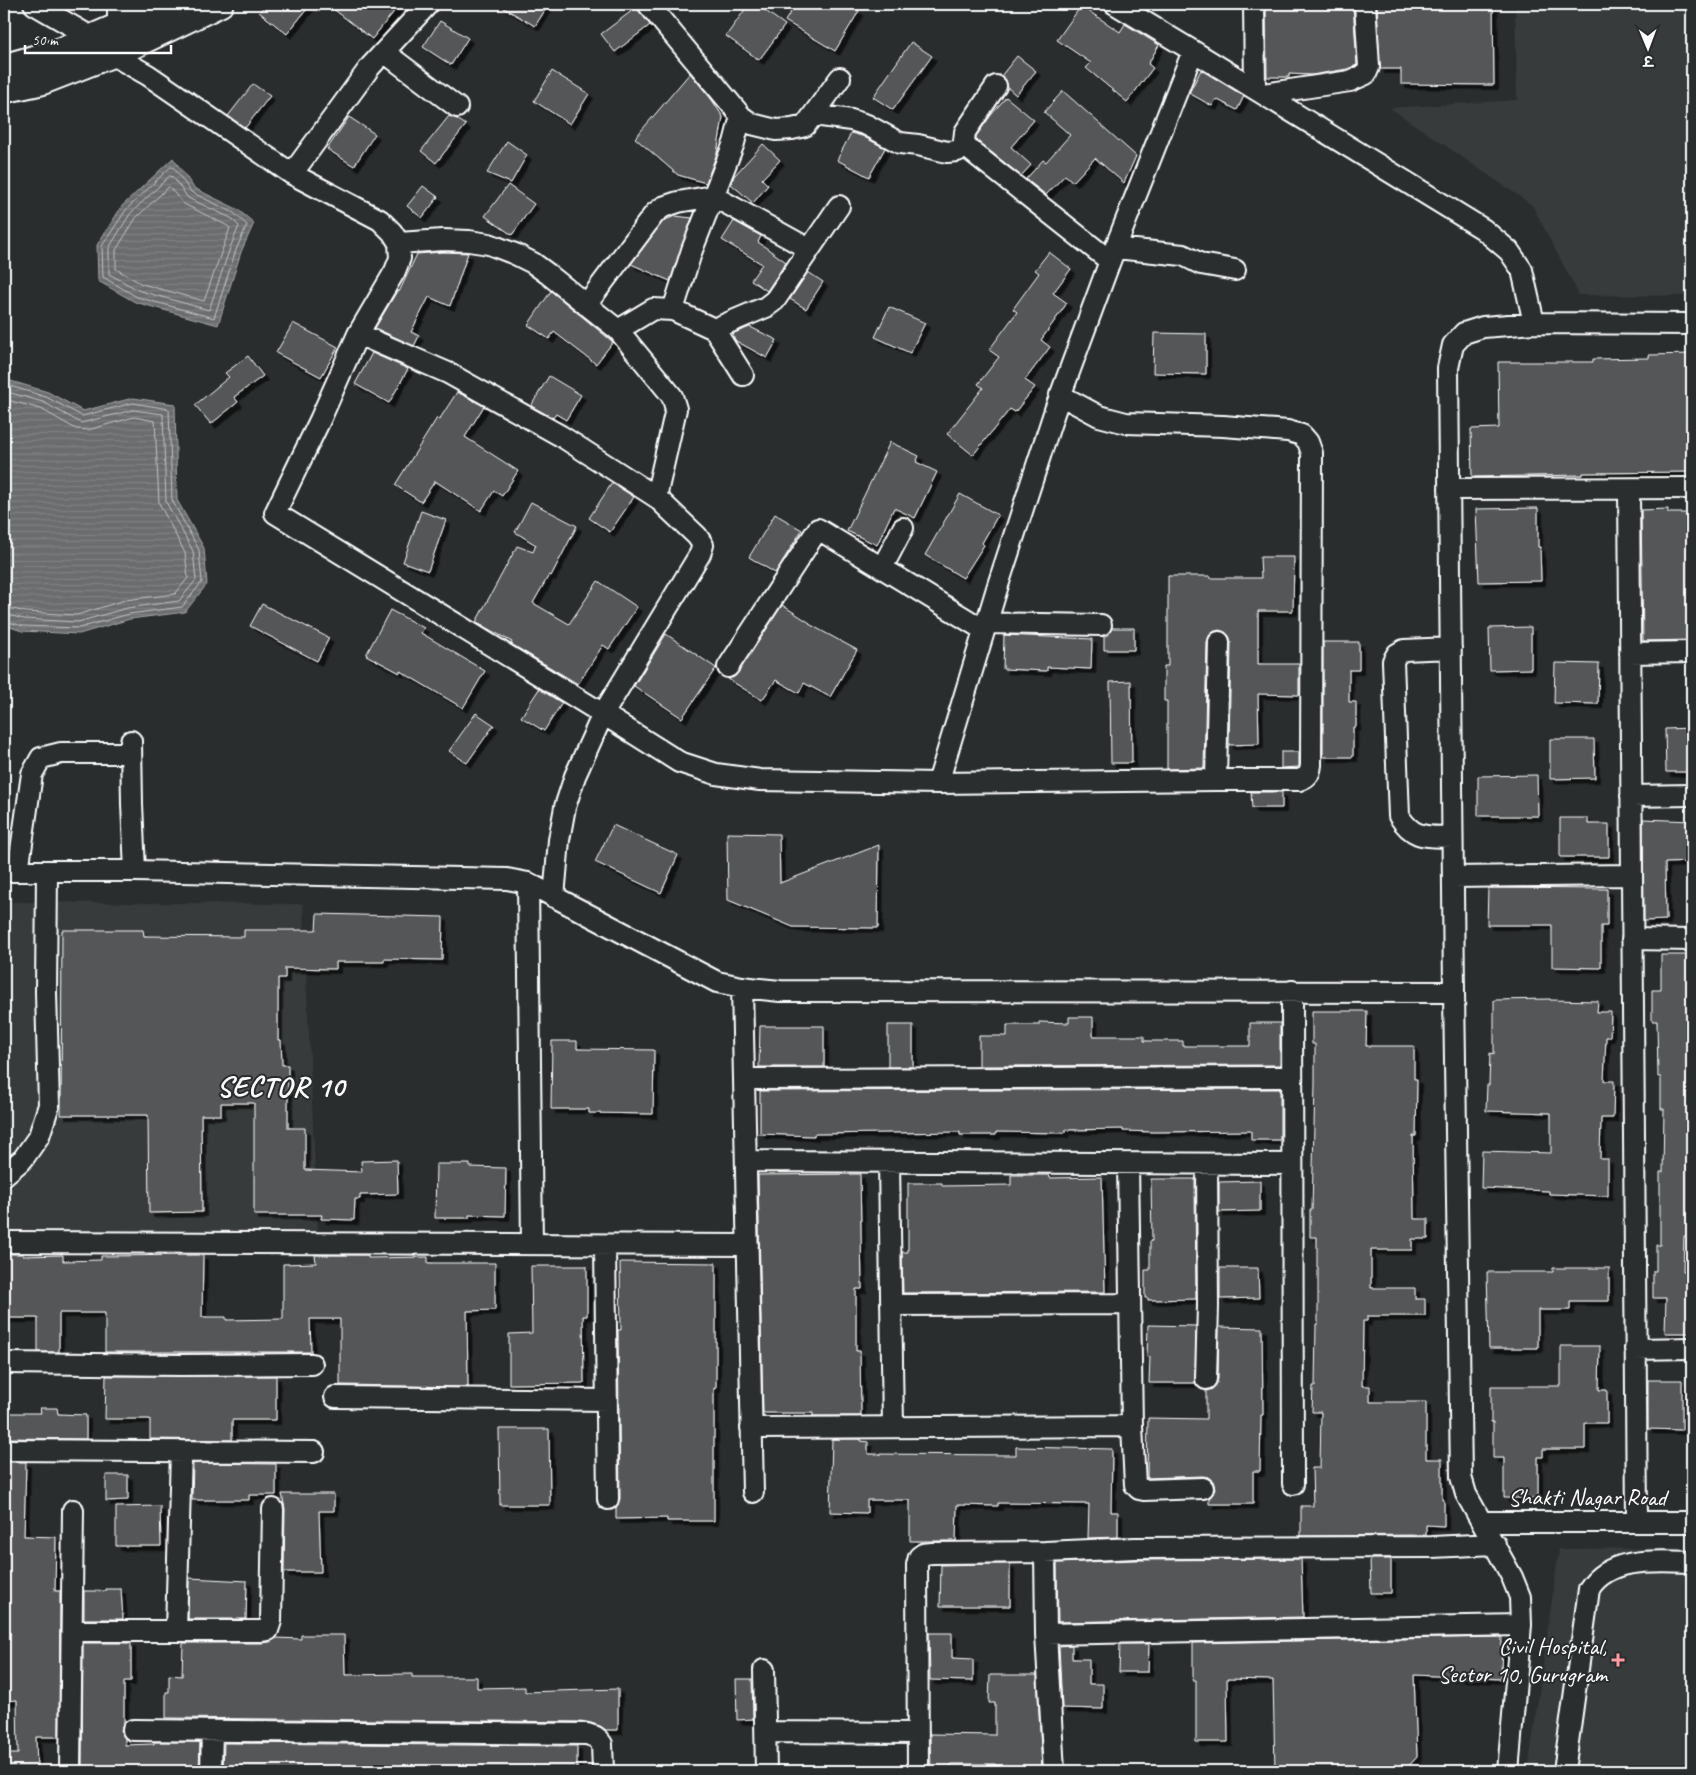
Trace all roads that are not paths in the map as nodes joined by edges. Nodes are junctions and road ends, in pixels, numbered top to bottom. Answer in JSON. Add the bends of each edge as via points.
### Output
{"nodes":[{"id":1,"x":34,"y":4,"type":"edge"},
{"id":2,"x":170,"y":4,"type":"edge"},
{"id":3,"x":220,"y":4,"type":"edge"},
{"id":4,"x":428,"y":4,"type":"edge"},
{"id":5,"x":648,"y":4,"type":"edge"},
{"id":6,"x":1115,"y":4,"type":"edge"},
{"id":7,"x":1254,"y":4,"type":"edge"},
{"id":8,"x":1365,"y":4,"type":"edge"},
{"id":9,"x":118,"y":15,"type":"edge"},
{"id":10,"x":91,"y":37,"type":"junction"},
{"id":11,"x":1193,"y":51,"type":"junction"},
{"id":12,"x":384,"y":52,"type":"junction"},
{"id":13,"x":112,"y":54,"type":"junction"},
{"id":14,"x":4,"y":68,"type":"edge"},
{"id":15,"x":840,"y":78,"type":"dead end"},
{"id":16,"x":996,"y":86,"type":"dead end"},
{"id":17,"x":4,"y":90,"type":"edge"},
{"id":18,"x":1259,"y":91,"type":"junction"},
{"id":19,"x":457,"y":107,"type":"dead end"},
{"id":20,"x":814,"y":115,"type":"junction"},
{"id":21,"x":741,"y":116,"type":"junction"},
{"id":22,"x":966,"y":148,"type":"junction"},
{"id":23,"x":292,"y":174,"type":"junction"},
{"id":24,"x":713,"y":196,"type":"junction"},
{"id":25,"x":839,"y":206,"type":"dead end"},
{"id":26,"x":399,"y":243,"type":"junction"},
{"id":27,"x":809,"y":250,"type":"junction"},
{"id":28,"x":1113,"y":255,"type":"junction"},
{"id":29,"x":1235,"y":270,"type":"dead end"},
{"id":30,"x":586,"y":305,"type":"junction"},
{"id":31,"x":673,"y":310,"type":"junction"},
{"id":32,"x":1534,"y":323,"type":"junction"},
{"id":33,"x":1692,"y":324,"type":"edge"},
{"id":34,"x":714,"y":329,"type":"junction"},
{"id":35,"x":618,"y":330,"type":"junction"},
{"id":36,"x":358,"y":334,"type":"junction"},
{"id":37,"x":743,"y":375,"type":"dead end"},
{"id":38,"x":1060,"y":395,"type":"junction"},
{"id":39,"x":1692,"y":488,"type":"edge"},
{"id":40,"x":1449,"y":489,"type":"junction"},
{"id":41,"x":1629,"y":489,"type":"junction"},
{"id":42,"x":656,"y":497,"type":"junction"},
{"id":43,"x":903,"y":528,"type":"dead end"},
{"id":44,"x":882,"y":568,"type":"junction"},
{"id":45,"x":1101,"y":625,"type":"dead end"},
{"id":46,"x":986,"y":626,"type":"junction"},
{"id":47,"x":1219,"y":642,"type":"dead end"},
{"id":48,"x":1451,"y":648,"type":"junction"},
{"id":49,"x":1692,"y":652,"type":"edge"},
{"id":50,"x":1630,"y":653,"type":"junction"},
{"id":51,"x":728,"y":667,"type":"dead end"},
{"id":52,"x":603,"y":714,"type":"junction"},
{"id":53,"x":1216,"y":780,"type":"junction"},
{"id":54,"x":938,"y":783,"type":"junction"},
{"id":55,"x":1692,"y":795,"type":"edge"},
{"id":56,"x":1631,"y":796,"type":"junction"},
{"id":57,"x":1452,"y":837,"type":"junction"},
{"id":58,"x":11,"y":871,"type":"edge"},
{"id":59,"x":47,"y":871,"type":"junction"},
{"id":60,"x":135,"y":871,"type":"junction"},
{"id":61,"x":1632,"y":875,"type":"junction"},
{"id":62,"x":1453,"y":877,"type":"junction"},
{"id":63,"x":528,"y":884,"type":"junction"},
{"id":64,"x":554,"y":897,"type":"junction"},
{"id":65,"x":1632,"y":939,"type":"junction"},
{"id":66,"x":1692,"y":940,"type":"edge"},
{"id":67,"x":742,"y":987,"type":"junction"},
{"id":68,"x":1292,"y":991,"type":"junction"},
{"id":69,"x":1454,"y":992,"type":"junction"},
{"id":70,"x":1291,"y":1077,"type":"junction"},
{"id":71,"x":744,"y":1078,"type":"junction"},
{"id":72,"x":746,"y":1161,"type":"junction"},
{"id":73,"x":889,"y":1162,"type":"junction"},
{"id":74,"x":1128,"y":1164,"type":"junction"},
{"id":75,"x":1207,"y":1164,"type":"junction"},
{"id":76,"x":1291,"y":1164,"type":"junction"},
{"id":77,"x":4,"y":1175,"type":"edge"},
{"id":78,"x":4,"y":1242,"type":"edge"},
{"id":79,"x":532,"y":1244,"type":"junction"},
{"id":80,"x":605,"y":1245,"type":"junction"},
{"id":81,"x":748,"y":1246,"type":"junction"},
{"id":82,"x":1130,"y":1304,"type":"junction"},
{"id":83,"x":891,"y":1305,"type":"junction"},
{"id":84,"x":1692,"y":1348,"type":"edge"},
{"id":85,"x":1635,"y":1349,"type":"junction"},
{"id":86,"x":4,"y":1362,"type":"edge"},
{"id":87,"x":312,"y":1364,"type":"dead end"},
{"id":88,"x":1206,"y":1379,"type":"dead end"},
{"id":89,"x":335,"y":1397,"type":"dead end"},
{"id":90,"x":607,"y":1400,"type":"junction"},
{"id":91,"x":1132,"y":1426,"type":"junction"},
{"id":92,"x":893,"y":1427,"type":"junction"},
{"id":93,"x":751,"y":1428,"type":"junction"},
{"id":94,"x":4,"y":1450,"type":"edge"},
{"id":95,"x":181,"y":1451,"type":"junction"},
{"id":96,"x":314,"y":1452,"type":"dead end"},
{"id":97,"x":1293,"y":1484,"type":"dead end"},
{"id":98,"x":1203,"y":1488,"type":"dead end"},
{"id":99,"x":753,"y":1492,"type":"dead end"},
{"id":100,"x":608,"y":1499,"type":"dead end"},
{"id":101,"x":273,"y":1509,"type":"dead end"},
{"id":102,"x":73,"y":1510,"type":"dead end"},
{"id":103,"x":1482,"y":1522,"type":"junction"},
{"id":104,"x":1636,"y":1522,"type":"junction"},
{"id":105,"x":1692,"y":1522,"type":"edge"},
{"id":106,"x":1494,"y":1544,"type":"junction"},
{"id":107,"x":1044,"y":1552,"type":"junction"},
{"id":108,"x":1692,"y":1562,"type":"edge"},
{"id":109,"x":1521,"y":1625,"type":"junction"},
{"id":110,"x":72,"y":1631,"type":"junction"},
{"id":111,"x":176,"y":1631,"type":"junction"},
{"id":112,"x":1046,"y":1634,"type":"junction"},
{"id":113,"x":764,"y":1670,"type":"dead end"},
{"id":114,"x":133,"y":1730,"type":"dead end"},
{"id":115,"x":212,"y":1731,"type":"junction"},
{"id":116,"x":766,"y":1732,"type":"junction"},
{"id":117,"x":918,"y":1733,"type":"junction"},
{"id":118,"x":70,"y":1771,"type":"edge"},
{"id":119,"x":211,"y":1771,"type":"edge"},
{"id":120,"x":603,"y":1771,"type":"edge"},
{"id":121,"x":766,"y":1771,"type":"edge"},
{"id":122,"x":918,"y":1771,"type":"edge"},
{"id":123,"x":1054,"y":1771,"type":"edge"},
{"id":124,"x":1508,"y":1771,"type":"edge"},
{"id":125,"x":1564,"y":1771,"type":"edge"}],
"edges":[{"from":1,"to":10,"type":"street"},
{"from":2,"to":9,"type":"main road"},
{"from":3,"to":13,"type":"main road"},
{"from":4,"to":12,"type":"street"},
{"from":5,"to":21,"type":"street"},
{"from":6,"to":11,"type":"street"},
{"from":7,"to":18,"type":"street"},
{"from":8,"to":18,"type":"street","via":[[1369,67],[1366,74],[1350,81]]},
{"from":9,"to":10,"type":"main road"},
{"from":10,"to":13,"type":"street"},
{"from":10,"to":14,"type":"main road","via":[[60,51]]},
{"from":11,"to":18,"type":"street"},
{"from":11,"to":28,"type":"street"},
{"from":12,"to":19,"type":"street"},
{"from":12,"to":23,"type":"street"},
{"from":13,"to":17,"type":"main road","via":[[41,82]]},
{"from":13,"to":23,"type":"street"},
{"from":15,"to":20,"type":"street"},
{"from":16,"to":22,"type":"street","via":[[965,132]]},
{"from":18,"to":32,"type":"street","via":[[1483,229],[1509,251],[1522,270]]},
{"from":20,"to":21,"type":"street","via":[[805,126],[776,130],[752,124]]},
{"from":20,"to":22,"type":"street","via":[[867,125],[900,143],[947,152]]},
{"from":21,"to":24,"type":"street"},
{"from":22,"to":28,"type":"street"},
{"from":23,"to":26,"type":"street","via":[[380,220]]},
{"from":24,"to":27,"type":"street"},
{"from":24,"to":30,"type":"street","via":[[678,202],[655,213]]},
{"from":24,"to":31,"type":"street"},
{"from":25,"to":27,"type":"street"},
{"from":26,"to":30,"type":"street","via":[[443,240],[489,244],[533,263]]},
{"from":26,"to":36,"type":"street","via":[[400,258],[395,271]]},
{"from":27,"to":34,"type":"street","via":[[766,308]]},
{"from":28,"to":29,"type":"street","via":[[1183,255],[1201,264]]},
{"from":28,"to":38,"type":"street"},
{"from":30,"to":35,"type":"street"},
{"from":31,"to":34,"type":"street"},
{"from":31,"to":35,"type":"street","via":[[653,309]]},
{"from":32,"to":33,"type":"street"},
{"from":32,"to":40,"type":"street","via":[[1483,327],[1464,333],[1453,345],[1448,368]]},
{"from":34,"to":37,"type":"street"},
{"from":35,"to":42,"type":"street","via":[[672,396],[676,409]]},
{"from":36,"to":42,"type":"street","via":[[448,373],[561,436]]},
{"from":36,"to":52,"type":"street","via":[[275,513]]},
{"from":38,"to":46,"type":"street"},
{"from":38,"to":53,"type":"street","via":[[1099,416],[1126,423],[1288,431],[1302,435],[1308,442],[1312,452],[1310,774],[1299,780]]},
{"from":39,"to":41,"type":"street"},
{"from":40,"to":41,"type":"street"},
{"from":40,"to":48,"type":"street"},
{"from":41,"to":50,"type":"street"},
{"from":42,"to":52,"type":"street","via":[[697,536],[702,544],[700,554]]},
{"from":43,"to":44,"type":"street"},
{"from":44,"to":46,"type":"street"},
{"from":44,"to":51,"type":"street","via":[[818,529]]},
{"from":45,"to":46,"type":"street"},
{"from":46,"to":54,"type":"street"},
{"from":47,"to":53,"type":"street"},
{"from":48,"to":57,"type":"street"},
{"from":48,"to":57,"type":"street","via":[[1404,650],[1393,661],[1399,816],[1406,828],[1421,836]]},
{"from":49,"to":50,"type":"street"},
{"from":50,"to":56,"type":"street"},
{"from":52,"to":54,"type":"street","via":[[679,762],[716,774],[760,780]]},
{"from":52,"to":64,"type":"street","via":[[565,807]]},
{"from":53,"to":54,"type":"street"},
{"from":55,"to":56,"type":"street"},
{"from":56,"to":61,"type":"street"},
{"from":57,"to":62,"type":"street"},
{"from":58,"to":59,"type":"street"},
{"from":58,"to":60,"type":"street","via":[[32,774],[41,758],[131,746]]},
{"from":59,"to":60,"type":"street"},
{"from":59,"to":77,"type":"street","via":[[49,1105],[39,1136],[23,1160]]},
{"from":60,"to":63,"type":"street","via":[[507,879]]},
{"from":61,"to":62,"type":"street"},
{"from":61,"to":65,"type":"street"},
{"from":62,"to":69,"type":"street"},
{"from":63,"to":64,"type":"street"},
{"from":63,"to":79,"type":"street"},
{"from":64,"to":67,"type":"street","via":[[717,982]]},
{"from":65,"to":66,"type":"street"},
{"from":65,"to":85,"type":"street"},
{"from":67,"to":68,"type":"street","via":[[780,991]]},
{"from":67,"to":71,"type":"street"},
{"from":68,"to":69,"type":"street"},
{"from":68,"to":70,"type":"street"},
{"from":69,"to":103,"type":"street","via":[[1461,1477],[1466,1494]]},
{"from":70,"to":71,"type":"street"},
{"from":70,"to":76,"type":"street"},
{"from":71,"to":72,"type":"street"},
{"from":72,"to":73,"type":"street"},
{"from":72,"to":81,"type":"street"},
{"from":73,"to":74,"type":"street"},
{"from":73,"to":83,"type":"street"},
{"from":74,"to":75,"type":"street"},
{"from":74,"to":82,"type":"street"},
{"from":75,"to":76,"type":"street"},
{"from":75,"to":88,"type":"street"},
{"from":76,"to":97,"type":"street"},
{"from":78,"to":79,"type":"street"},
{"from":79,"to":80,"type":"street"},
{"from":80,"to":81,"type":"street"},
{"from":80,"to":90,"type":"street"},
{"from":81,"to":93,"type":"street"},
{"from":82,"to":83,"type":"street"},
{"from":82,"to":91,"type":"street"},
{"from":83,"to":92,"type":"street"},
{"from":84,"to":85,"type":"street"},
{"from":85,"to":104,"type":"street"},
{"from":86,"to":87,"type":"street"},
{"from":89,"to":90,"type":"street"},
{"from":90,"to":100,"type":"street"},
{"from":91,"to":92,"type":"street"},
{"from":91,"to":98,"type":"street","via":[[1135,1485],[1144,1490]]},
{"from":92,"to":93,"type":"street"},
{"from":93,"to":99,"type":"street"},
{"from":94,"to":95,"type":"street"},
{"from":95,"to":96,"type":"street"},
{"from":95,"to":111,"type":"street"},
{"from":101,"to":111,"type":"street","via":[[271,1621],[268,1630]]},
{"from":102,"to":110,"type":"street"},
{"from":103,"to":104,"type":"street","name":"Shakti Nagar Road"},
{"from":103,"to":106,"type":"street"},
{"from":104,"to":105,"type":"street","name":"Shakti Nagar Road"},
{"from":106,"to":107,"type":"street"},
{"from":106,"to":109,"type":"street","via":[[1520,1598]]},
{"from":107,"to":112,"type":"street"},
{"from":107,"to":117,"type":"street","via":[[932,1553],[919,1558]]},
{"from":108,"to":125,"type":"street","via":[[1652,1561],[1619,1567],[1603,1573],[1589,1589]]},
{"from":109,"to":112,"type":"street"},
{"from":109,"to":124,"type":"street"},
{"from":110,"to":111,"type":"street"},
{"from":110,"to":118,"type":"street"},
{"from":112,"to":123,"type":"street"},
{"from":113,"to":116,"type":"street"},
{"from":114,"to":115,"type":"street"},
{"from":115,"to":119,"type":"street"},
{"from":115,"to":120,"type":"street","via":[[587,1734],[602,1744]]},
{"from":116,"to":117,"type":"street"},
{"from":116,"to":121,"type":"street"},
{"from":117,"to":122,"type":"street"}]}
